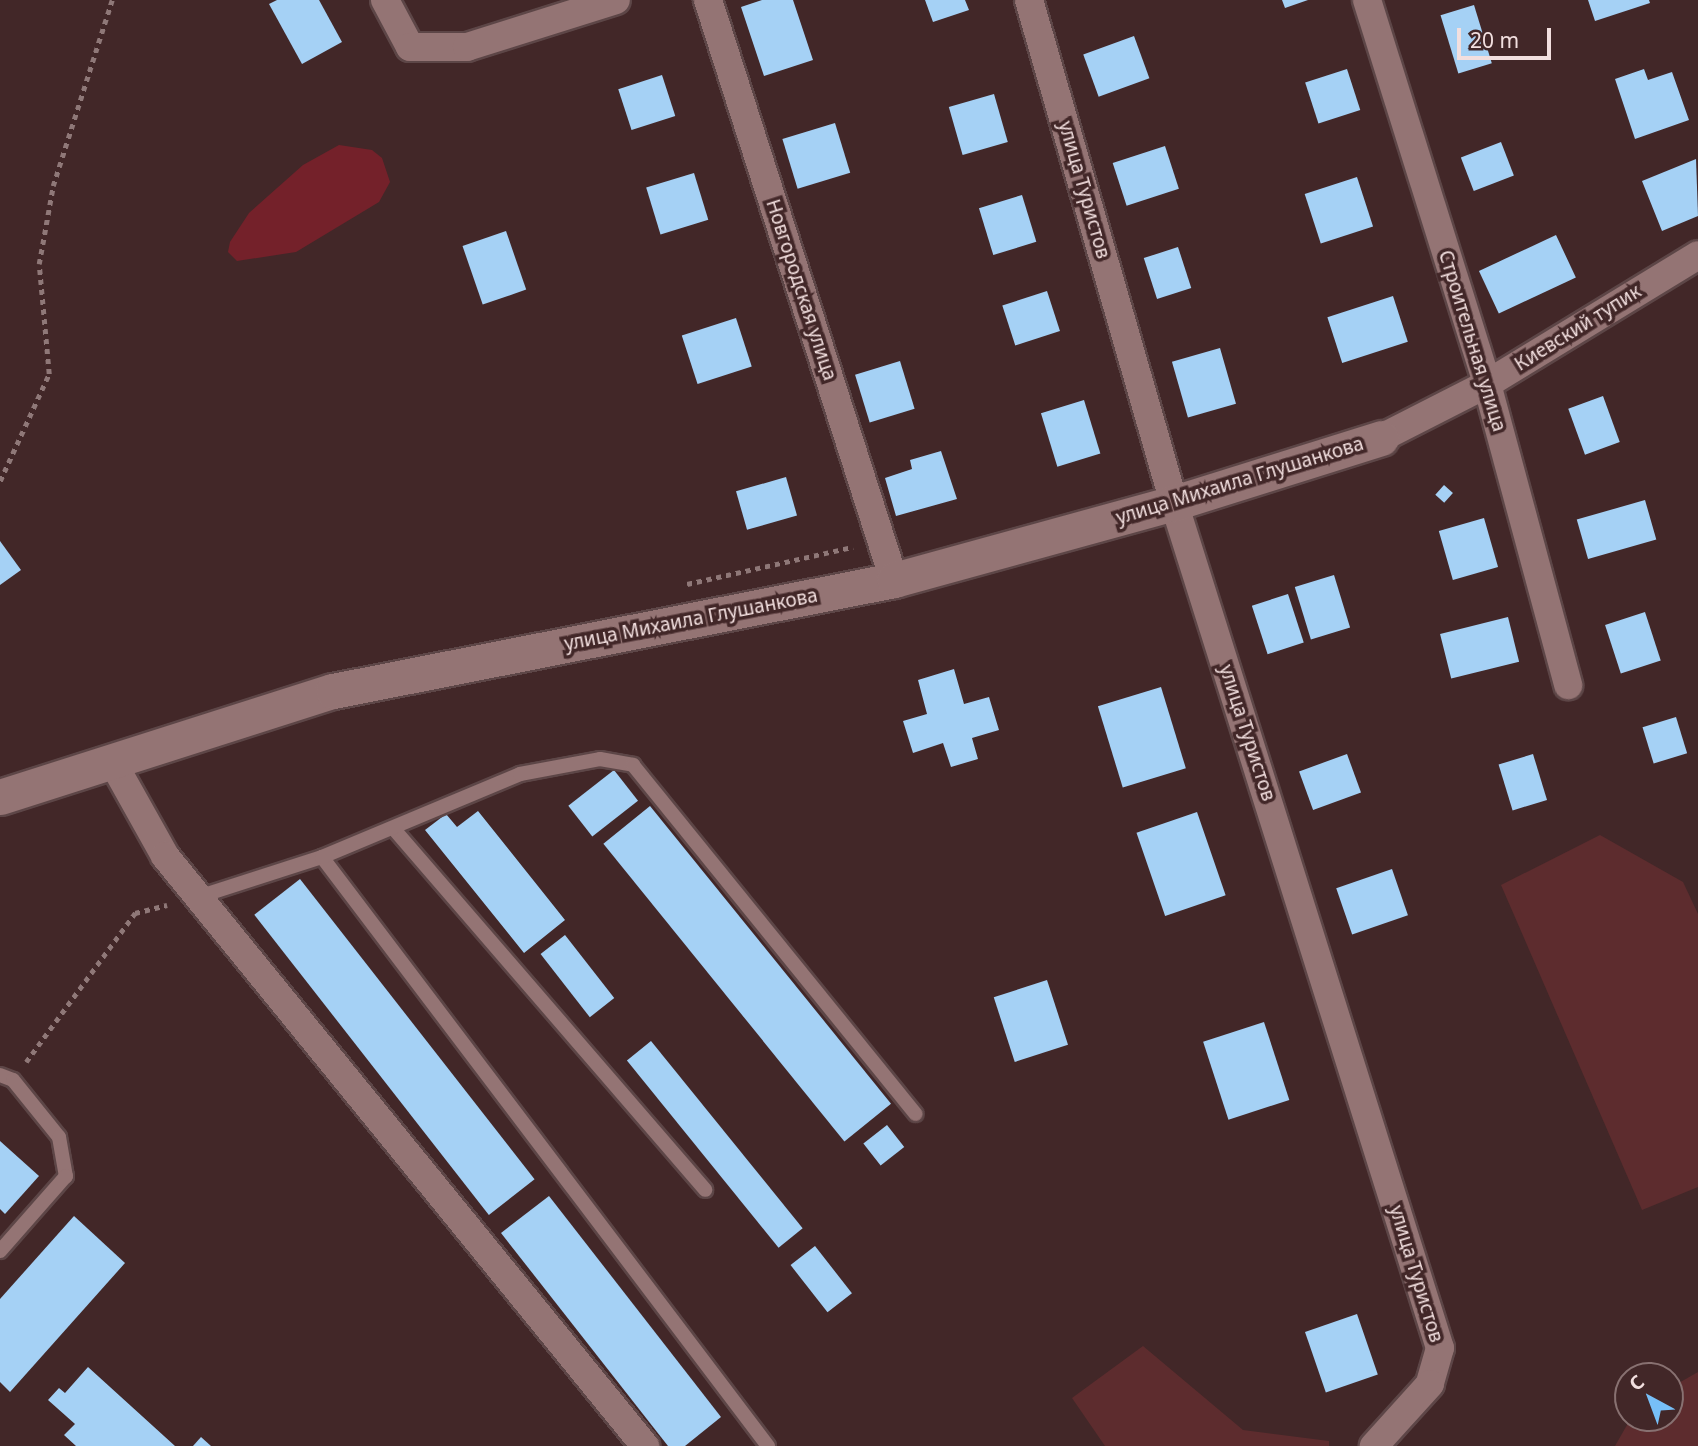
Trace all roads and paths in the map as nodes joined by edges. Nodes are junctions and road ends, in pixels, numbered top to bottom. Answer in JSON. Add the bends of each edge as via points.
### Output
{"nodes":[{"id":1,"x":112,"y":0,"type":"edge"},
{"id":2,"x":385,"y":0,"type":"edge"},
{"id":3,"x":616,"y":0,"type":"edge"},
{"id":4,"x":708,"y":0,"type":"edge"},
{"id":5,"x":1028,"y":0,"type":"edge"},
{"id":6,"x":1367,"y":0,"type":"edge"},
{"id":7,"x":1698,"y":255,"type":"edge"},
{"id":8,"x":1487,"y":384,"type":"junction"},
{"id":9,"x":1381,"y":438,"type":"joint"},
{"id":10,"x":0,"y":481,"type":"edge"},
{"id":11,"x":1174,"y":503,"type":"junction"},
{"id":12,"x":894,"y":580,"type":"junction"},
{"id":13,"x":1568,"y":685,"type":"dead end"},
{"id":14,"x":112,"y":761,"type":"junction"},
{"id":15,"x":0,"y":797,"type":"edge"},
{"id":16,"x":393,"y":828,"type":"junction"},
{"id":17,"x":322,"y":857,"type":"junction"},
{"id":18,"x":201,"y":896,"type":"junction"},
{"id":19,"x":7,"y":1078,"type":"edge"},
{"id":20,"x":916,"y":1114,"type":"dead end"},
{"id":21,"x":705,"y":1190,"type":"dead end"},
{"id":22,"x":0,"y":1251,"type":"edge"},
{"id":23,"x":645,"y":1446,"type":"edge"},
{"id":24,"x":768,"y":1446,"type":"edge"},
{"id":25,"x":1374,"y":1446,"type":"edge"}],
"edges":[{"from":1,"to":10,"type":"path","via":[[53,186],[39,264],[49,374]]},
{"from":2,"to":3,"type":"street","via":[[410,47],[467,47]]},
{"from":4,"to":12,"type":"street","name":"Новгородская улица"},
{"from":5,"to":11,"type":"street","name":"улица Туристов"},
{"from":6,"to":8,"type":"street","name":"Строительная улица"},
{"from":7,"to":8,"type":"street","name":"Киевский тупик"},
{"from":8,"to":9,"type":"street","name":"Киевский тупик"},
{"from":8,"to":13,"type":"street","name":"Строительная улица"},
{"from":9,"to":11,"type":"street","name":"улица Михаила Глушанкова"},
{"from":11,"to":12,"type":"street","name":"улица Михаила Глушанкова"},
{"from":11,"to":25,"type":"street","name":"улица Туристов","via":[[1440,1348],[1430,1384]]},
{"from":12,"to":14,"type":"street","name":"улица Михаила Глушанкова","via":[[333,691]]},
{"from":14,"to":15,"type":"street","name":"улица Михаила Глушанкова"},
{"from":14,"to":18,"type":"street","via":[[165,856]]},
{"from":16,"to":17,"type":"lane"},
{"from":16,"to":20,"type":"lane","via":[[520,774],[600,759],[633,765]]},
{"from":16,"to":21,"type":"lane"},
{"from":17,"to":18,"type":"lane"},
{"from":17,"to":24,"type":"lane"},
{"from":18,"to":19,"type":"path","via":[[135,913]]},
{"from":18,"to":23,"type":"street"},
{"from":19,"to":22,"type":"lane","via":[[59,1138],[66,1176]]}]}
